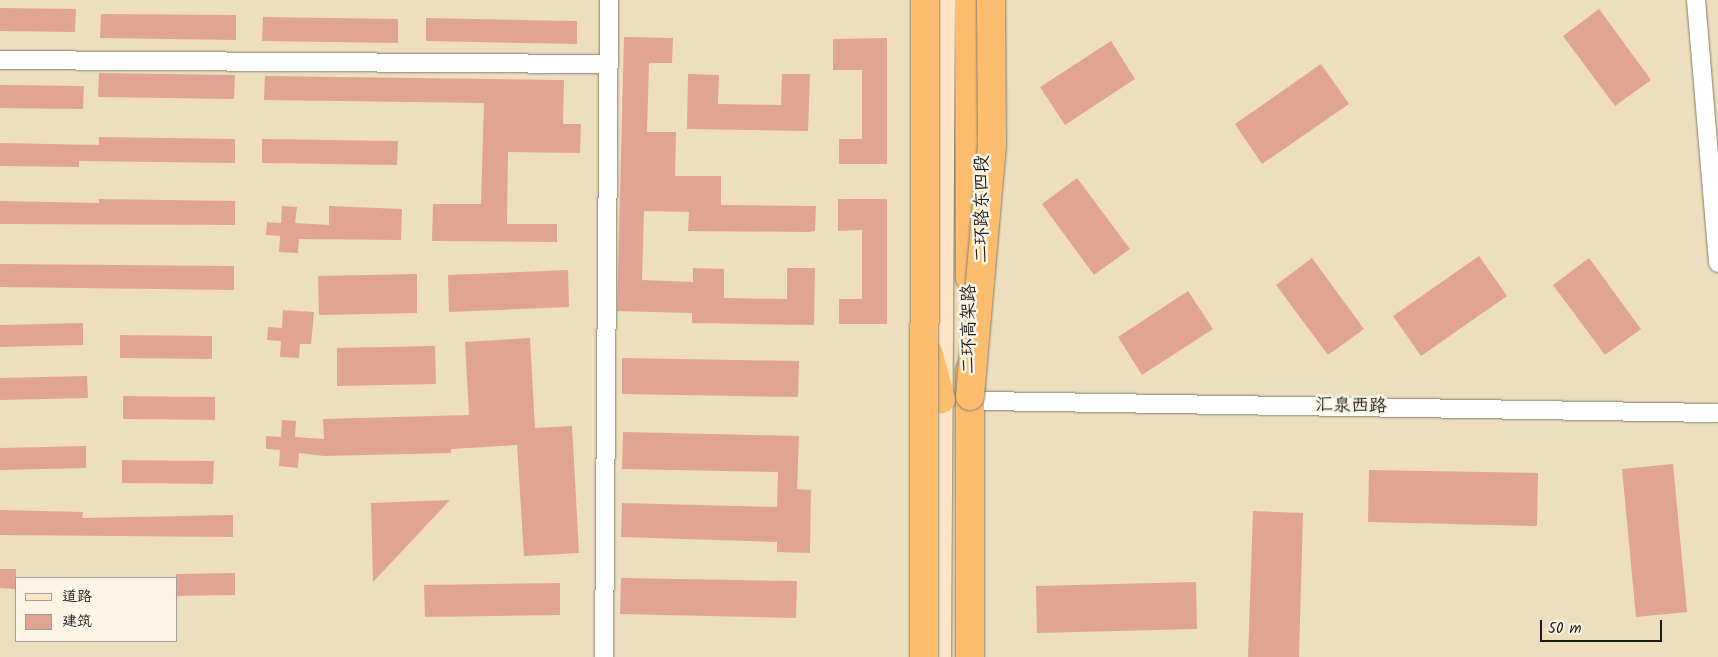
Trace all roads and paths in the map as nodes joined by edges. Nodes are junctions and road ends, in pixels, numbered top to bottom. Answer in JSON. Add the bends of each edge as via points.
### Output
{"nodes":[{"id":1,"x":609,"y":0,"type":"edge"},
{"id":2,"x":911,"y":0,"type":"edge"},
{"id":3,"x":925,"y":0,"type":"edge"},
{"id":4,"x":942,"y":0,"type":"edge"},
{"id":5,"x":969,"y":0,"type":"edge"},
{"id":6,"x":982,"y":0,"type":"edge"},
{"id":7,"x":991,"y":0,"type":"edge"},
{"id":8,"x":1696,"y":0,"type":"edge"},
{"id":9,"x":0,"y":60,"type":"edge"},
{"id":10,"x":609,"y":64,"type":"junction"},
{"id":11,"x":1713,"y":149,"type":"edge"},
{"id":12,"x":1718,"y":264,"type":"edge"},
{"id":13,"x":941,"y":399,"type":"junction"},
{"id":14,"x":977,"y":399,"type":"junction"},
{"id":15,"x":1718,"y":413,"type":"edge"},
{"id":16,"x":604,"y":657,"type":"edge"},
{"id":17,"x":924,"y":657,"type":"edge"},
{"id":18,"x":938,"y":657,"type":"edge"},
{"id":19,"x":971,"y":657,"type":"edge"}],
"edges":[{"from":1,"to":10,"type":"street"},
{"from":2,"to":13,"type":"highway","via":[[913,294]]},
{"from":3,"to":17,"type":"highway","bridge":true},
{"from":4,"to":13,"type":"main road"},
{"from":5,"to":14,"type":"highway","name":"二环高架路","bridge":true},
{"from":6,"to":14,"type":"main road","name":"二环路东四段"},
{"from":7,"to":14,"type":"highway","bridge":true,"via":[[992,144]]},
{"from":8,"to":11,"type":"street"},
{"from":9,"to":10,"type":"street"},
{"from":10,"to":16,"type":"street"},
{"from":11,"to":12,"type":"street"},
{"from":13,"to":18,"type":"main road"},
{"from":14,"to":15,"type":"street","name":"汇泉西路"},
{"from":14,"to":19,"type":"highway","name":"二环高架路"}]}
